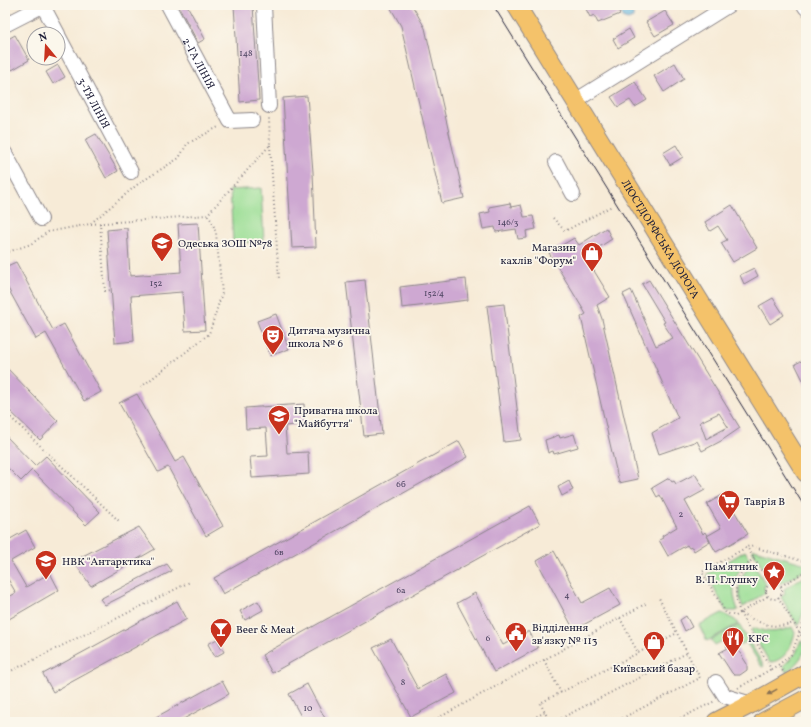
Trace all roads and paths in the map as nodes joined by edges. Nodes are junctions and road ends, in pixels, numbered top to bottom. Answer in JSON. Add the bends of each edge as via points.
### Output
{"nodes":[{"id":1,"x":43,"y":5,"type":"edge"},
{"id":2,"x":168,"y":5,"type":"edge"},
{"id":3,"x":264,"y":5,"type":"edge"},
{"id":4,"x":516,"y":5,"type":"edge"},
{"id":5,"x":729,"y":5,"type":"edge"},
{"id":6,"x":804,"y":5,"type":"edge"},
{"id":7,"x":806,"y":8,"type":"edge"},
{"id":8,"x":5,"y":25,"type":"edge"},
{"id":9,"x":54,"y":26,"type":"edge"},
{"id":10,"x":66,"y":49,"type":"edge"},
{"id":11,"x":575,"y":101,"type":"junction"},
{"id":12,"x":268,"y":106,"type":"joint"},
{"id":13,"x":252,"y":120,"type":"dead end"},
{"id":14,"x":230,"y":121,"type":"junction"},
{"id":15,"x":270,"y":145,"type":"junction"},
{"id":16,"x":5,"y":153,"type":"edge"},
{"id":17,"x":556,"y":162,"type":"dead end"},
{"id":18,"x":131,"y":172,"type":"dead end"},
{"id":19,"x":573,"y":194,"type":"dead end"},
{"id":20,"x":612,"y":206,"type":"dead end"},
{"id":21,"x":207,"y":215,"type":"junction"},
{"id":22,"x":553,"y":218,"type":"dead end"},
{"id":23,"x":41,"y":220,"type":"dead end"},
{"id":24,"x":90,"y":224,"type":"junction"},
{"id":25,"x":100,"y":224,"type":"junction"},
{"id":26,"x":5,"y":252,"type":"edge"},
{"id":27,"x":279,"y":279,"type":"dead end"},
{"id":28,"x":111,"y":290,"type":"dead end"},
{"id":29,"x":142,"y":388,"type":"dead end"},
{"id":30,"x":5,"y":412,"type":"edge"},
{"id":31,"x":806,"y":473,"type":"edge"},
{"id":32,"x":120,"y":522,"type":"dead end"},
{"id":33,"x":747,"y":547,"type":"junction"},
{"id":34,"x":754,"y":558,"type":"junction"},
{"id":35,"x":806,"y":562,"type":"edge"},
{"id":36,"x":806,"y":571,"type":"edge"},
{"id":37,"x":190,"y":582,"type":"dead end"},
{"id":38,"x":770,"y":584,"type":"junction"},
{"id":39,"x":781,"y":586,"type":"junction"},
{"id":40,"x":658,"y":596,"type":"dead end"},
{"id":41,"x":768,"y":596,"type":"junction"},
{"id":42,"x":778,"y":597,"type":"junction"},
{"id":43,"x":647,"y":603,"type":"dead end"},
{"id":44,"x":740,"y":613,"type":"junction"},
{"id":45,"x":806,"y":616,"type":"edge"},
{"id":46,"x":620,"y":618,"type":"junction"},
{"id":47,"x":793,"y":623,"type":"junction"},
{"id":48,"x":677,"y":633,"type":"junction"},
{"id":49,"x":800,"y":633,"type":"junction"},
{"id":50,"x":806,"y":643,"type":"edge"},
{"id":51,"x":638,"y":653,"type":"junction"},
{"id":52,"x":687,"y":653,"type":"junction"},
{"id":53,"x":544,"y":660,"type":"junction"},
{"id":54,"x":778,"y":664,"type":"junction"},
{"id":55,"x":806,"y":673,"type":"edge"},
{"id":56,"x":5,"y":674,"type":"edge"},
{"id":57,"x":786,"y":675,"type":"dead end"},
{"id":58,"x":716,"y":682,"type":"dead end"},
{"id":59,"x":561,"y":693,"type":"junction"},
{"id":60,"x":806,"y":700,"type":"edge"},
{"id":61,"x":751,"y":704,"type":"junction"},
{"id":62,"x":545,"y":712,"type":"junction"},
{"id":63,"x":431,"y":722,"type":"edge"},
{"id":64,"x":526,"y":722,"type":"edge"},
{"id":65,"x":550,"y":722,"type":"edge"},
{"id":66,"x":554,"y":722,"type":"edge"},
{"id":67,"x":615,"y":722,"type":"edge"},
{"id":68,"x":716,"y":722,"type":"edge"},
{"id":69,"x":762,"y":722,"type":"edge"}],
"edges":[{"from":1,"to":8,"type":"street"},
{"from":1,"to":9,"type":"street","name":"3-ТЯ ЛІНІЯ"},
{"from":2,"to":14,"type":"street","name":"2-ГА ЛІНІЯ"},
{"from":3,"to":12,"type":"street"},
{"from":4,"to":11,"type":"main road","name":"ЛЮСТДОРФСЬКА ДОРОГА"},
{"from":5,"to":11,"type":"street"},
{"from":6,"to":7,"type":"street"},
{"from":10,"to":18,"type":"street","name":"3-ТЯ ЛІНІЯ"},
{"from":11,"to":31,"type":"main road","name":"ЛЮСТДОРФСЬКА ДОРОГА"},
{"from":12,"to":15,"type":"path"},
{"from":13,"to":14,"type":"street"},
{"from":14,"to":24,"type":"path","via":[[187,144],[179,158],[138,184]]},
{"from":15,"to":21,"type":"path"},
{"from":15,"to":27,"type":"path"},
{"from":16,"to":23,"type":"street"},
{"from":17,"to":19,"type":"street"},
{"from":20,"to":22,"type":"path","via":[[565,231]]},
{"from":21,"to":25,"type":"path"},
{"from":21,"to":29,"type":"path","via":[[216,234],[222,293],[209,334]]},
{"from":24,"to":25,"type":"path"},
{"from":24,"to":26,"type":"path","via":[[48,232],[31,244]]},
{"from":25,"to":28,"type":"path","via":[[105,291]]},
{"from":30,"to":32,"type":"path"},
{"from":33,"to":34,"type":"path"},
{"from":33,"to":35,"type":"path"},
{"from":33,"to":44,"type":"path","via":[[702,572],[726,613],[736,616]]},
{"from":34,"to":38,"type":"path"},
{"from":34,"to":44,"type":"path","via":[[745,566],[738,580],[737,600]]},
{"from":36,"to":39,"type":"path"},
{"from":37,"to":56,"type":"path"},
{"from":38,"to":39,"type":"path","via":[[777,583]]},
{"from":38,"to":41,"type":"path","via":[[766,589]]},
{"from":39,"to":42,"type":"path","via":[[781,594]]},
{"from":40,"to":48,"type":"path"},
{"from":41,"to":42,"type":"path"},
{"from":41,"to":44,"type":"path"},
{"from":42,"to":47,"type":"path"},
{"from":43,"to":46,"type":"path"},
{"from":44,"to":47,"type":"path","via":[[754,622],[765,625],[781,626]]},
{"from":44,"to":54,"type":"path","via":[[771,669]]},
{"from":45,"to":49,"type":"path"},
{"from":46,"to":51,"type":"path"},
{"from":46,"to":53,"type":"path"},
{"from":47,"to":49,"type":"path"},
{"from":48,"to":51,"type":"path"},
{"from":48,"to":52,"type":"path"},
{"from":49,"to":50,"type":"path"},
{"from":49,"to":54,"type":"path","via":[[791,655]]},
{"from":51,"to":59,"type":"path"},
{"from":52,"to":66,"type":"path"},
{"from":52,"to":67,"type":"path","via":[[700,678]]},
{"from":53,"to":59,"type":"path"},
{"from":53,"to":63,"type":"path"},
{"from":54,"to":57,"type":"path"},
{"from":55,"to":61,"type":"main road","one_way":true},
{"from":58,"to":61,"type":"street","via":[[725,696]]},
{"from":59,"to":62,"type":"path","via":[[540,704]]},
{"from":60,"to":69,"type":"main road"},
{"from":61,"to":68,"type":"main road"},
{"from":62,"to":64,"type":"path"},
{"from":62,"to":65,"type":"path"}]}
